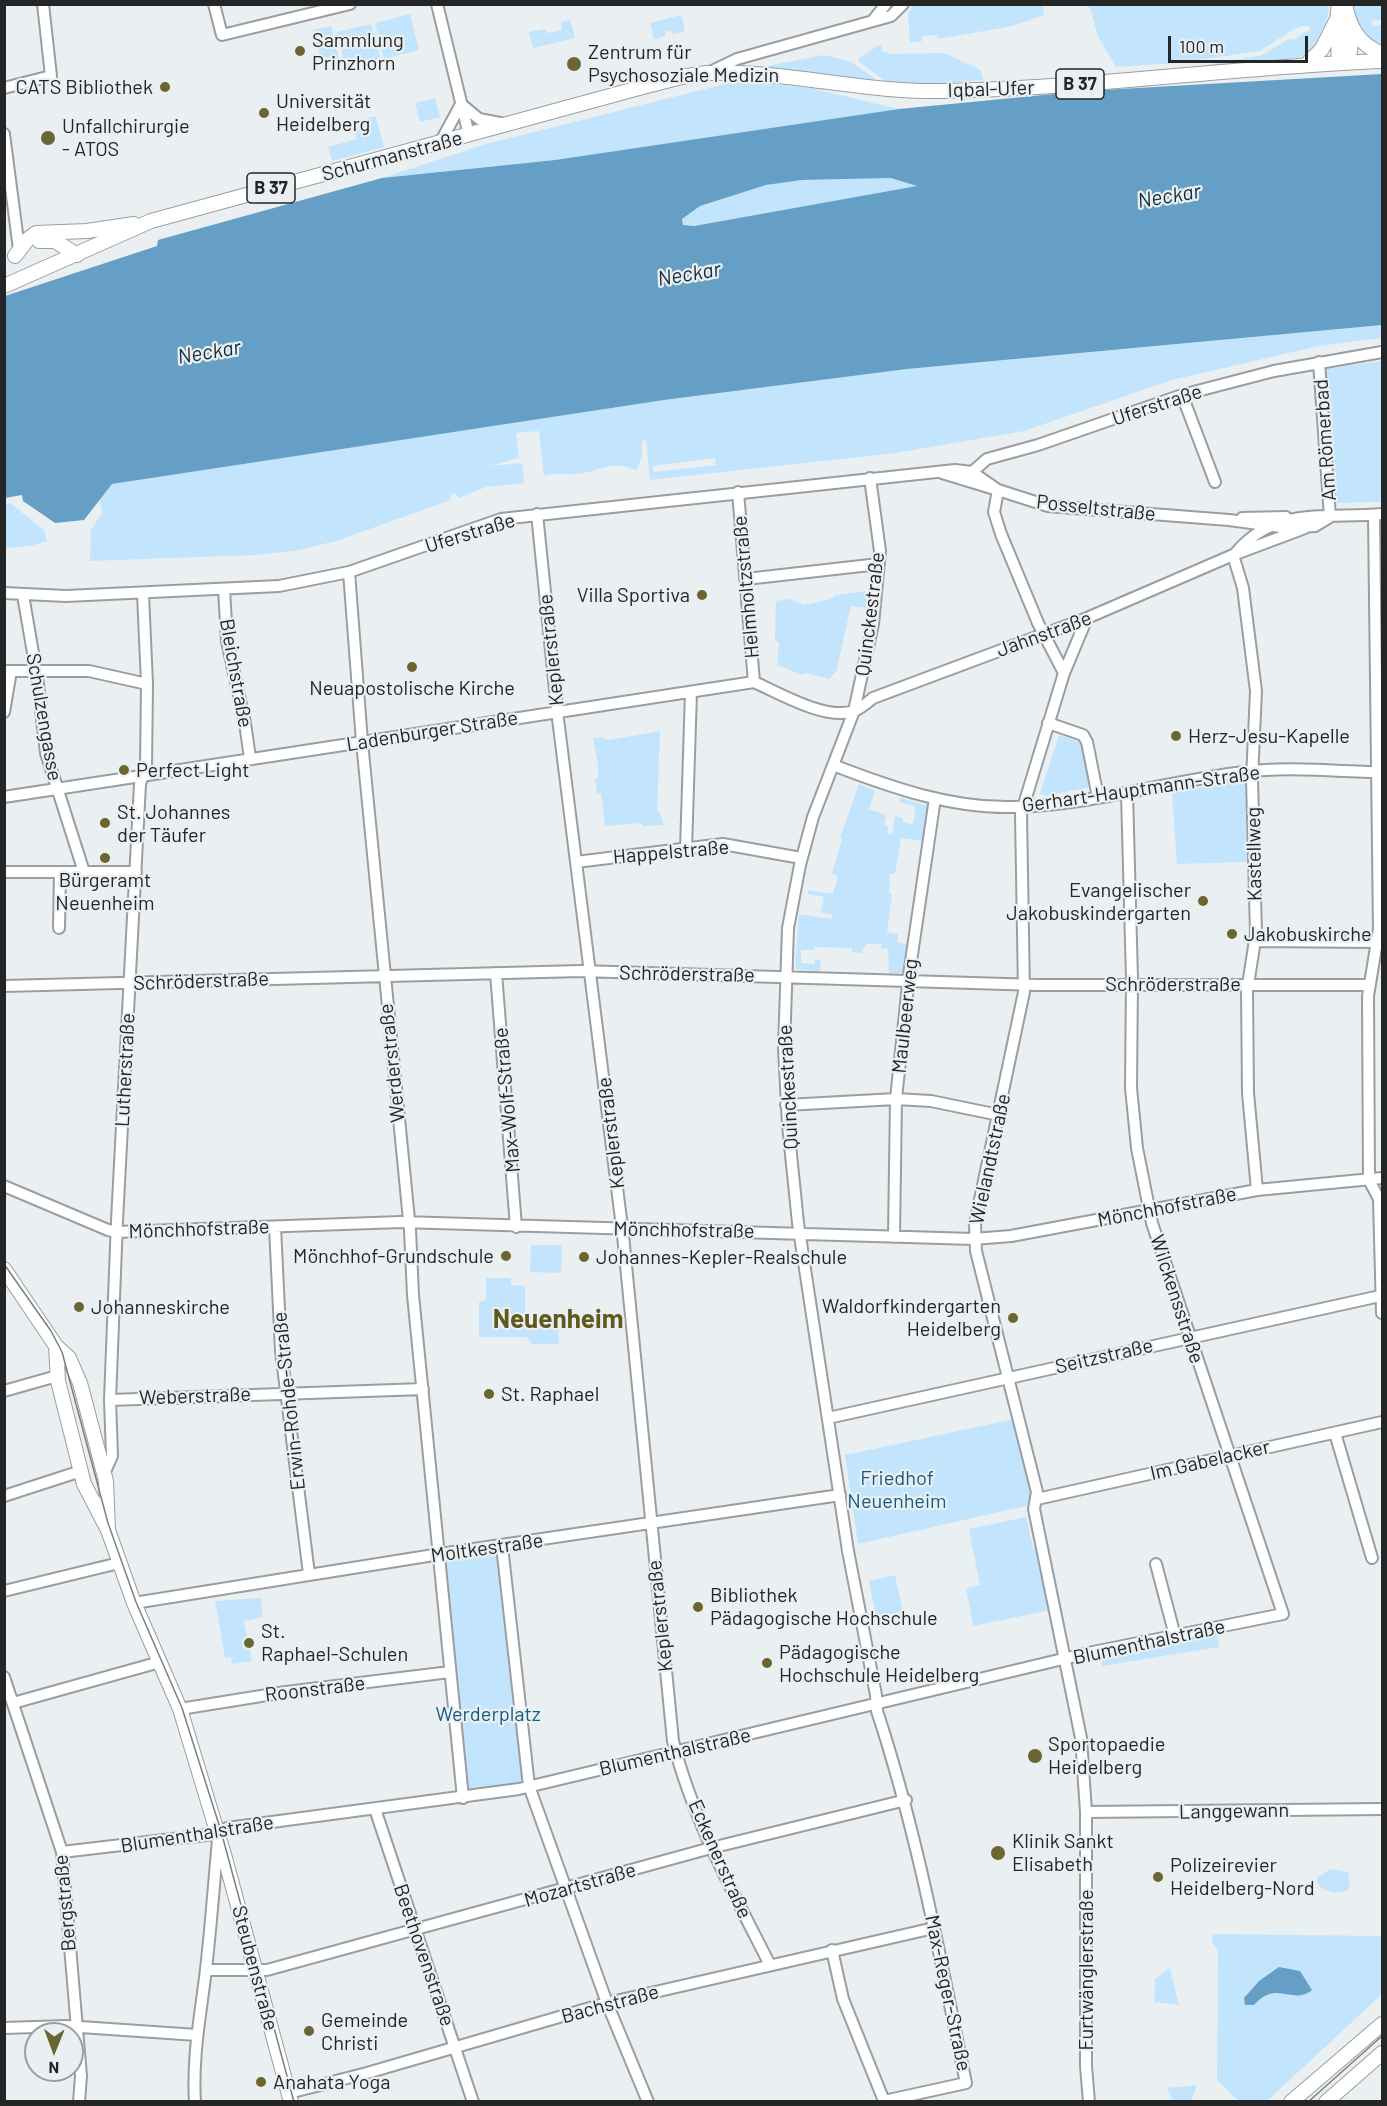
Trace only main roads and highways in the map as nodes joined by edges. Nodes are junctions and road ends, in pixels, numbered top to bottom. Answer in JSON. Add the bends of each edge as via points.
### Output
{"nodes":[{"id":1,"x":1339,"y":4,"type":"edge"},
{"id":2,"x":1345,"y":4,"type":"edge"},
{"id":3,"x":1337,"y":21,"type":"junction"},
{"id":4,"x":1350,"y":27,"type":"junction"},
{"id":5,"x":1383,"y":54,"type":"edge"},
{"id":6,"x":1383,"y":61,"type":"edge"},
{"id":7,"x":1343,"y":62,"type":"junction"},
{"id":8,"x":1306,"y":65,"type":"junction"},
{"id":9,"x":707,"y":73,"type":"joint"},
{"id":10,"x":151,"y":221,"type":"junction"},
{"id":11,"x":42,"y":240,"type":"junction"},
{"id":12,"x":14,"y":250,"type":"edge"},
{"id":13,"x":77,"y":255,"type":"junction"},
{"id":14,"x":49,"y":268,"type":"junction"},
{"id":15,"x":4,"y":286,"type":"edge"},
{"id":16,"x":4,"y":1269,"type":"edge"},
{"id":17,"x":56,"y":1346,"type":"junction"},
{"id":18,"x":108,"y":1530,"type":"junction"},
{"id":19,"x":1380,"y":2031,"type":"edge"},
{"id":20,"x":1383,"y":2053,"type":"edge"},
{"id":21,"x":290,"y":2097,"type":"edge"},
{"id":22,"x":1291,"y":2102,"type":"edge"},
{"id":23,"x":1326,"y":2102,"type":"edge"}],
"edges":[{"from":1,"to":3,"type":"main road"},
{"from":2,"to":4,"type":"main road"},
{"from":3,"to":7,"type":"main road"},
{"from":3,"to":8,"type":"main road","via":[[1322,49]]},
{"from":4,"to":5,"type":"main road","via":[[1366,46]]},
{"from":4,"to":7,"type":"main road"},
{"from":6,"to":7,"type":"main road","name":"Iqbal-Ufer","number":"B 37"},
{"from":7,"to":8,"type":"main road","name":"Iqbal-Ufer","number":"B 37"},
{"from":8,"to":9,"type":"main road","name":"Iqbal-Ufer","number":"B 37","via":[[1160,79],[981,89],[886,90]]},
{"from":9,"to":10,"type":"main road","name":"Schurmanstraße","number":"B 37","via":[[650,85]]},
{"from":10,"to":12,"type":"main road","via":[[87,231],[36,233]]},
{"from":10,"to":13,"type":"main road","name":"Schurmanstraße","number":"B 37"},
{"from":11,"to":12,"type":"main road"},
{"from":11,"to":13,"type":"main road","via":[[55,241]]},
{"from":11,"to":14,"type":"main road","via":[[55,253]]},
{"from":13,"to":14,"type":"main road","name":"Schurmanstraße","number":"B 37"},
{"from":14,"to":15,"type":"main road","number":"B 37"},
{"from":16,"to":17,"type":"main road"},
{"from":17,"to":18,"type":"main road","via":[[57,1376],[81,1472]]},
{"from":17,"to":18,"type":"main road","via":[[69,1358],[80,1383],[104,1474]]},
{"from":18,"to":21,"type":"main road","name":"Steubenstraße","via":[[134,1603],[180,1709]]},
{"from":19,"to":22,"type":"main road"},
{"from":20,"to":23,"type":"main road"}]}
